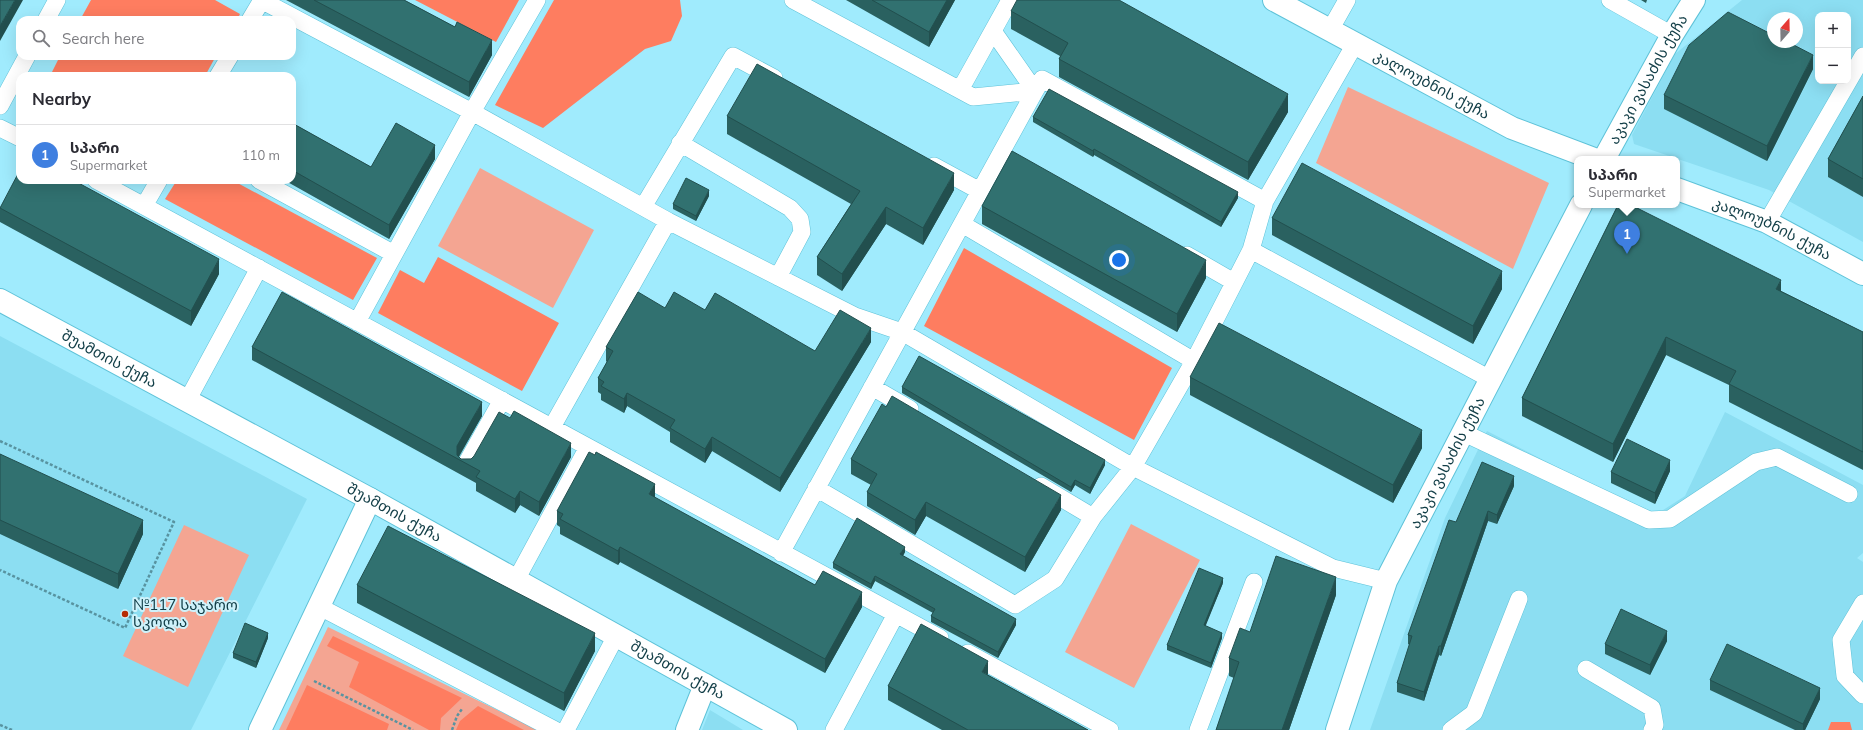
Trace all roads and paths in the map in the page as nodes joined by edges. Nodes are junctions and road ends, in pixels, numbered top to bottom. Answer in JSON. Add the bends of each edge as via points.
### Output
{"nodes":[{"id":1,"x":56,"y":0,"type":"edge"},
{"id":2,"x":261,"y":0,"type":"edge"},
{"id":3,"x":537,"y":0,"type":"edge"},
{"id":4,"x":793,"y":0,"type":"edge"},
{"id":5,"x":1010,"y":0,"type":"edge"},
{"id":6,"x":1274,"y":0,"type":"edge"},
{"id":7,"x":1346,"y":0,"type":"edge"},
{"id":8,"x":1610,"y":0,"type":"edge"},
{"id":9,"x":1694,"y":0,"type":"edge"},
{"id":10,"x":48,"y":16,"type":"edge"},
{"id":11,"x":252,"y":16,"type":"edge"},
{"id":12,"x":291,"y":16,"type":"edge"},
{"id":13,"x":296,"y":19,"type":"edge"},
{"id":14,"x":1330,"y":30,"type":"junction"},
{"id":15,"x":993,"y":31,"type":"junction"},
{"id":16,"x":1672,"y":35,"type":"junction"},
{"id":17,"x":1355,"y":44,"type":"junction"},
{"id":18,"x":1863,"y":56,"type":"edge"},
{"id":19,"x":25,"y":60,"type":"edge"},
{"id":20,"x":228,"y":60,"type":"edge"},
{"id":21,"x":18,"y":72,"type":"edge"},
{"id":22,"x":220,"y":72,"type":"edge"},
{"id":23,"x":16,"y":76,"type":"edge"},
{"id":24,"x":788,"y":86,"type":"edge"},
{"id":25,"x":960,"y":90,"type":"junction"},
{"id":26,"x":1035,"y":91,"type":"junction"},
{"id":27,"x":0,"y":106,"type":"edge"},
{"id":28,"x":472,"y":112,"type":"junction"},
{"id":29,"x":0,"y":128,"type":"edge"},
{"id":30,"x":16,"y":136,"type":"edge"},
{"id":31,"x":680,"y":143,"type":"junction"},
{"id":32,"x":1586,"y":156,"type":"edge"},
{"id":33,"x":1606,"y":156,"type":"edge"},
{"id":34,"x":918,"y":157,"type":"edge"},
{"id":35,"x":103,"y":184,"type":"edge"},
{"id":36,"x":157,"y":184,"type":"edge"},
{"id":37,"x":266,"y":184,"type":"edge"},
{"id":38,"x":1680,"y":190,"type":"edge"},
{"id":39,"x":980,"y":191,"type":"junction"},
{"id":40,"x":1265,"y":201,"type":"junction"},
{"id":41,"x":144,"y":206,"type":"junction"},
{"id":42,"x":643,"y":207,"type":"junction"},
{"id":43,"x":1579,"y":208,"type":"edge"},
{"id":44,"x":668,"y":221,"type":"junction"},
{"id":45,"x":1767,"y":222,"type":"junction"},
{"id":46,"x":962,"y":224,"type":"junction"},
{"id":47,"x":1173,"y":247,"type":"edge"},
{"id":48,"x":1251,"y":250,"type":"junction"},
{"id":49,"x":394,"y":254,"type":"junction"},
{"id":50,"x":259,"y":268,"type":"junction"},
{"id":51,"x":1863,"y":274,"type":"edge"},
{"id":52,"x":778,"y":277,"type":"junction"},
{"id":53,"x":1234,"y":282,"type":"junction"},
{"id":54,"x":0,"y":300,"type":"edge"},
{"id":55,"x":357,"y":322,"type":"junction"},
{"id":56,"x":902,"y":332,"type":"junction"},
{"id":57,"x":1194,"y":361,"type":"junction"},
{"id":58,"x":1490,"y":379,"type":"junction"},
{"id":59,"x":872,"y":387,"type":"junction"},
{"id":60,"x":187,"y":400,"type":"junction"},
{"id":61,"x":502,"y":400,"type":"junction"},
{"id":62,"x":926,"y":418,"type":"edge"},
{"id":63,"x":552,"y":427,"type":"junction"},
{"id":64,"x":1462,"y":432,"type":"junction"},
{"id":65,"x":0,"y":441,"type":"edge"},
{"id":66,"x":588,"y":447,"type":"junction"},
{"id":67,"x":466,"y":464,"type":"edge"},
{"id":68,"x":1133,"y":467,"type":"junction"},
{"id":69,"x":1026,"y":478,"type":"edge"},
{"id":70,"x":816,"y":488,"type":"junction"},
{"id":71,"x":1849,"y":494,"type":"dead end"},
{"id":72,"x":370,"y":499,"type":"junction"},
{"id":73,"x":1093,"y":517,"type":"junction"},
{"id":74,"x":781,"y":553,"type":"junction"},
{"id":75,"x":0,"y":570,"type":"edge"},
{"id":76,"x":516,"y":580,"type":"junction"},
{"id":77,"x":1254,"y":582,"type":"dead end"},
{"id":78,"x":1386,"y":582,"type":"junction"},
{"id":79,"x":1519,"y":599,"type":"dead end"},
{"id":80,"x":1863,"y":603,"type":"edge"},
{"id":81,"x":318,"y":606,"type":"junction"},
{"id":82,"x":896,"y":614,"type":"junction"},
{"id":83,"x":616,"y":636,"type":"junction"},
{"id":84,"x":1586,"y":669,"type":"dead end"},
{"id":85,"x":314,"y":680,"type":"dead end"},
{"id":86,"x":705,"y":685,"type":"junction"},
{"id":87,"x":1863,"y":695,"type":"edge"},
{"id":88,"x":0,"y":725,"type":"edge"},
{"id":89,"x":1454,"y":729,"type":"edge"},
{"id":90,"x":12,"y":730,"type":"edge"},
{"id":91,"x":260,"y":730,"type":"edge"},
{"id":92,"x":413,"y":730,"type":"edge"},
{"id":93,"x":555,"y":730,"type":"edge"},
{"id":94,"x":566,"y":730,"type":"edge"},
{"id":95,"x":687,"y":730,"type":"edge"},
{"id":96,"x":786,"y":730,"type":"edge"},
{"id":97,"x":834,"y":730,"type":"edge"},
{"id":98,"x":1110,"y":730,"type":"edge"},
{"id":99,"x":1198,"y":730,"type":"edge"},
{"id":100,"x":1337,"y":730,"type":"edge"},
{"id":101,"x":1652,"y":730,"type":"edge"}],
"edges":[{"from":1,"to":10,"type":"lane"},
{"from":2,"to":11,"type":"lane"},
{"from":2,"to":12,"type":"lane"},
{"from":3,"to":28,"type":"lane"},
{"from":4,"to":25,"type":"lane"},
{"from":5,"to":15,"type":"lane"},
{"from":6,"to":14,"type":"street","name":"კალოუბნის ქუჩა"},
{"from":7,"to":14,"type":"lane"},
{"from":8,"to":16,"type":"lane"},
{"from":9,"to":16,"type":"street","name":"აკაკი ვასაძის ქუჩა"},
{"from":13,"to":28,"type":"lane"},
{"from":14,"to":17,"type":"street","name":"კალოუბნის ქუჩა"},
{"from":15,"to":25,"type":"lane"},
{"from":15,"to":26,"type":"lane"},
{"from":16,"to":33,"type":"street","name":"აკაკი ვასაძის ქუჩა"},
{"from":17,"to":32,"type":"street","name":"კალოუბნის ქუჩა","via":[[1512,128]]},
{"from":17,"to":40,"type":"lane"},
{"from":18,"to":45,"type":"lane"},
{"from":19,"to":21,"type":"lane"},
{"from":20,"to":22,"type":"lane"},
{"from":23,"to":27,"type":"lane"},
{"from":24,"to":31,"type":"lane","via":[[733,56]]},
{"from":25,"to":26,"type":"lane","via":[[973,97]]},
{"from":26,"to":39,"type":"lane","via":[[1009,154]]},
{"from":26,"to":40,"type":"lane","via":[[1042,79]]},
{"from":28,"to":42,"type":"lane"},
{"from":28,"to":49,"type":"lane"},
{"from":29,"to":30,"type":"lane"},
{"from":31,"to":42,"type":"lane"},
{"from":31,"to":52,"type":"lane","via":[[790,208],[800,219],[802,232]]},
{"from":34,"to":39,"type":"lane"},
{"from":35,"to":41,"type":"lane"},
{"from":36,"to":41,"type":"lane"},
{"from":37,"to":49,"type":"lane"},
{"from":38,"to":45,"type":"street","name":"კალოუბნის ქუჩა"},
{"from":39,"to":46,"type":"lane"},
{"from":40,"to":48,"type":"lane"},
{"from":41,"to":50,"type":"lane"},
{"from":42,"to":44,"type":"lane"},
{"from":43,"to":58,"type":"street","name":"აკაკი ვასაძის ქუჩა"},
{"from":44,"to":52,"type":"lane"},
{"from":44,"to":63,"type":"lane"},
{"from":45,"to":51,"type":"street","name":"კალოუბნის ქუჩა"},
{"from":46,"to":56,"type":"lane"},
{"from":46,"to":57,"type":"lane"},
{"from":47,"to":53,"type":"lane"},
{"from":48,"to":53,"type":"lane"},
{"from":48,"to":58,"type":"lane"},
{"from":49,"to":55,"type":"lane"},
{"from":50,"to":55,"type":"lane"},
{"from":50,"to":60,"type":"lane"},
{"from":52,"to":56,"type":"lane","via":[[855,316]]},
{"from":53,"to":57,"type":"lane"},
{"from":54,"to":60,"type":"street","name":"შუამთის ქუჩა"},
{"from":55,"to":61,"type":"lane"},
{"from":56,"to":59,"type":"lane"},
{"from":56,"to":68,"type":"lane"},
{"from":57,"to":68,"type":"lane"},
{"from":58,"to":64,"type":"street","name":"აკაკი ვასაძის ქუჩა"},
{"from":59,"to":62,"type":"lane"},
{"from":59,"to":70,"type":"lane"},
{"from":60,"to":72,"type":"street","name":"შუამთის ქუჩა"},
{"from":61,"to":63,"type":"lane"},
{"from":61,"to":67,"type":"lane"},
{"from":63,"to":66,"type":"lane"},
{"from":64,"to":71,"type":"lane","via":[[1649,520],[1670,519],[1756,462],[1777,457]]},
{"from":64,"to":78,"type":"street","name":"აკაკი ვასაძის ქუჩა"},
{"from":65,"to":75,"type":"path","via":[[174,522],[125,628]]},
{"from":66,"to":74,"type":"lane"},
{"from":66,"to":76,"type":"lane"},
{"from":68,"to":73,"type":"lane"},
{"from":68,"to":78,"type":"lane","via":[[1333,568]]},
{"from":69,"to":73,"type":"lane"},
{"from":70,"to":73,"type":"lane","via":[[1016,605],[1056,579]]},
{"from":70,"to":74,"type":"lane"},
{"from":72,"to":76,"type":"street","name":"შუამთის ქუჩა"},
{"from":72,"to":81,"type":"street"},
{"from":74,"to":82,"type":"lane"},
{"from":76,"to":83,"type":"street","name":"შუამთის ქუჩა"},
{"from":77,"to":99,"type":"lane"},
{"from":78,"to":100,"type":"street","name":"აკაკი ვასაძის ქუჩა"},
{"from":79,"to":89,"type":"lane","via":[[1474,713]]},
{"from":80,"to":87,"type":"lane","via":[[1841,640],[1846,676]]},
{"from":81,"to":91,"type":"street"},
{"from":81,"to":93,"type":"lane"},
{"from":82,"to":97,"type":"lane"},
{"from":82,"to":98,"type":"lane"},
{"from":83,"to":86,"type":"street","name":"შუამთის ქუჩა"},
{"from":83,"to":94,"type":"lane"},
{"from":84,"to":101,"type":"lane","via":[[1652,708],[1655,725]]},
{"from":85,"to":92,"type":"path"},
{"from":86,"to":95,"type":"street"},
{"from":86,"to":96,"type":"street","name":"შუამთის ქუჩა"},
{"from":88,"to":90,"type":"path"}]}
